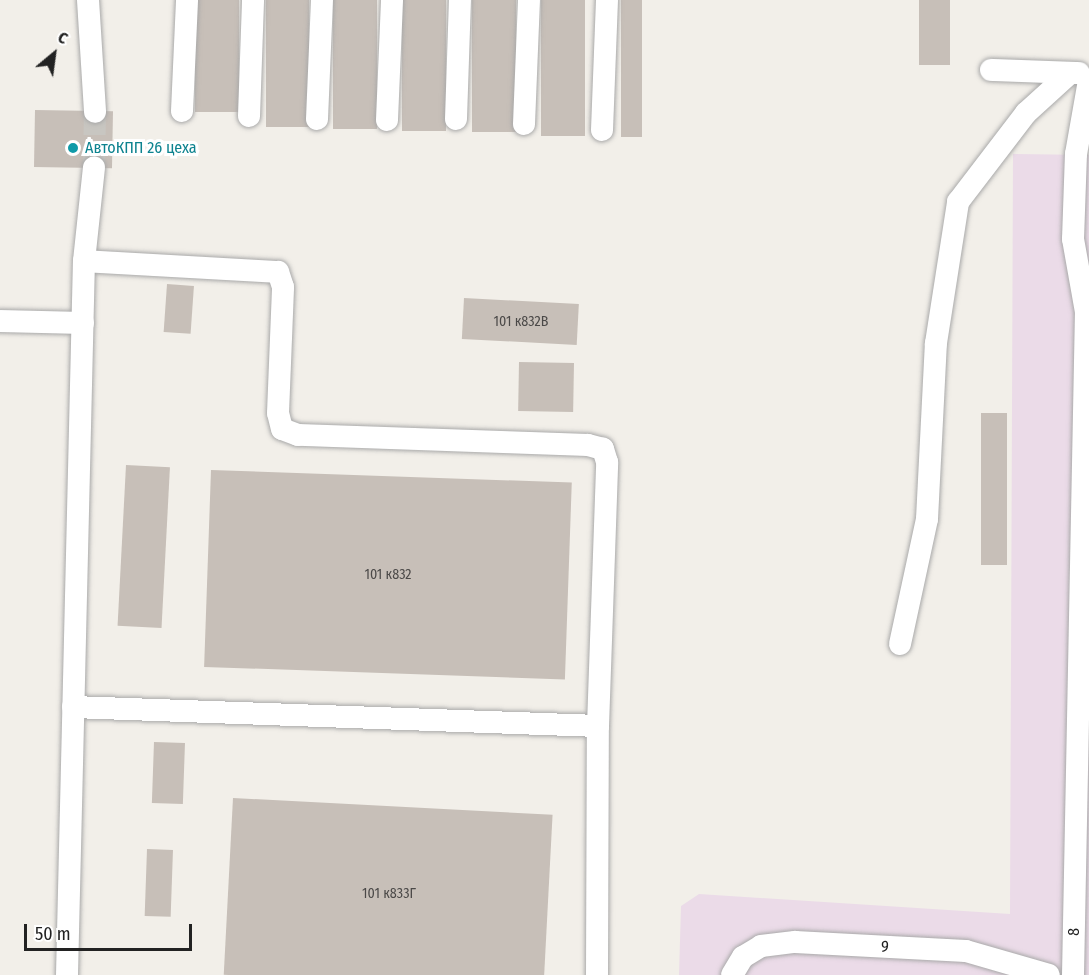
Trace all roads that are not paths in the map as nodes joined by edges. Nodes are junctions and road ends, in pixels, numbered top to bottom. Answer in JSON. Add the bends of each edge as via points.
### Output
{"nodes":[{"id":1,"x":88,"y":0,"type":"edge"},
{"id":2,"x":186,"y":0,"type":"edge"},
{"id":3,"x":253,"y":0,"type":"edge"},
{"id":4,"x":322,"y":0,"type":"edge"},
{"id":5,"x":392,"y":0,"type":"edge"},
{"id":6,"x":460,"y":0,"type":"edge"},
{"id":7,"x":529,"y":0,"type":"edge"},
{"id":8,"x":607,"y":0,"type":"edge"},
{"id":9,"x":991,"y":70,"type":"dead end"},
{"id":10,"x":1083,"y":76,"type":"edge"},
{"id":11,"x":182,"y":111,"type":"dead end"},
{"id":12,"x":95,"y":112,"type":"tunnel mouth"},
{"id":13,"x":249,"y":116,"type":"dead end"},
{"id":14,"x":317,"y":119,"type":"dead end"},
{"id":15,"x":456,"y":119,"type":"dead end"},
{"id":16,"x":387,"y":120,"type":"dead end"},
{"id":17,"x":524,"y":124,"type":"dead end"},
{"id":18,"x":602,"y":130,"type":"dead end"},
{"id":19,"x":94,"y":168,"type":"tunnel mouth"},
{"id":20,"x":84,"y":261,"type":"junction"},
{"id":21,"x":1088,"y":308,"type":"edge"},
{"id":22,"x":0,"y":321,"type":"edge"},
{"id":23,"x":83,"y":323,"type":"junction"},
{"id":24,"x":900,"y":644,"type":"dead end"},
{"id":25,"x":73,"y":706,"type":"junction"},
{"id":26,"x":598,"y":726,"type":"junction"},
{"id":27,"x":67,"y":975,"type":"edge"},
{"id":28,"x":597,"y":975,"type":"edge"},
{"id":29,"x":732,"y":975,"type":"edge"},
{"id":30,"x":1049,"y":975,"type":"edge"},
{"id":31,"x":1073,"y":975,"type":"edge"}],
"edges":[{"from":1,"to":12,"type":"street"},
{"from":2,"to":11,"type":"street"},
{"from":3,"to":13,"type":"street"},
{"from":4,"to":14,"type":"street"},
{"from":5,"to":16,"type":"street"},
{"from":6,"to":15,"type":"street"},
{"from":7,"to":17,"type":"street"},
{"from":8,"to":18,"type":"street"},
{"from":9,"to":10,"type":"street"},
{"from":10,"to":21,"type":"street","name":"8","via":[[1073,239]]},
{"from":10,"to":24,"type":"street","via":[[1012,129],[958,202],[936,343],[927,519]]},
{"from":19,"to":20,"type":"street"},
{"from":20,"to":23,"type":"street"},
{"from":20,"to":26,"type":"street","via":[[278,272],[283,287],[278,413],[282,429],[298,435],[603,449],[607,462]]},
{"from":21,"to":31,"type":"street","name":"8"},
{"from":22,"to":23,"type":"street"},
{"from":23,"to":25,"type":"street"},
{"from":25,"to":26,"type":"street"},
{"from":25,"to":27,"type":"street"},
{"from":26,"to":28,"type":"street"},
{"from":29,"to":30,"type":"street","name":"9","via":[[742,957],[761,946],[795,942],[966,951]]}]}
